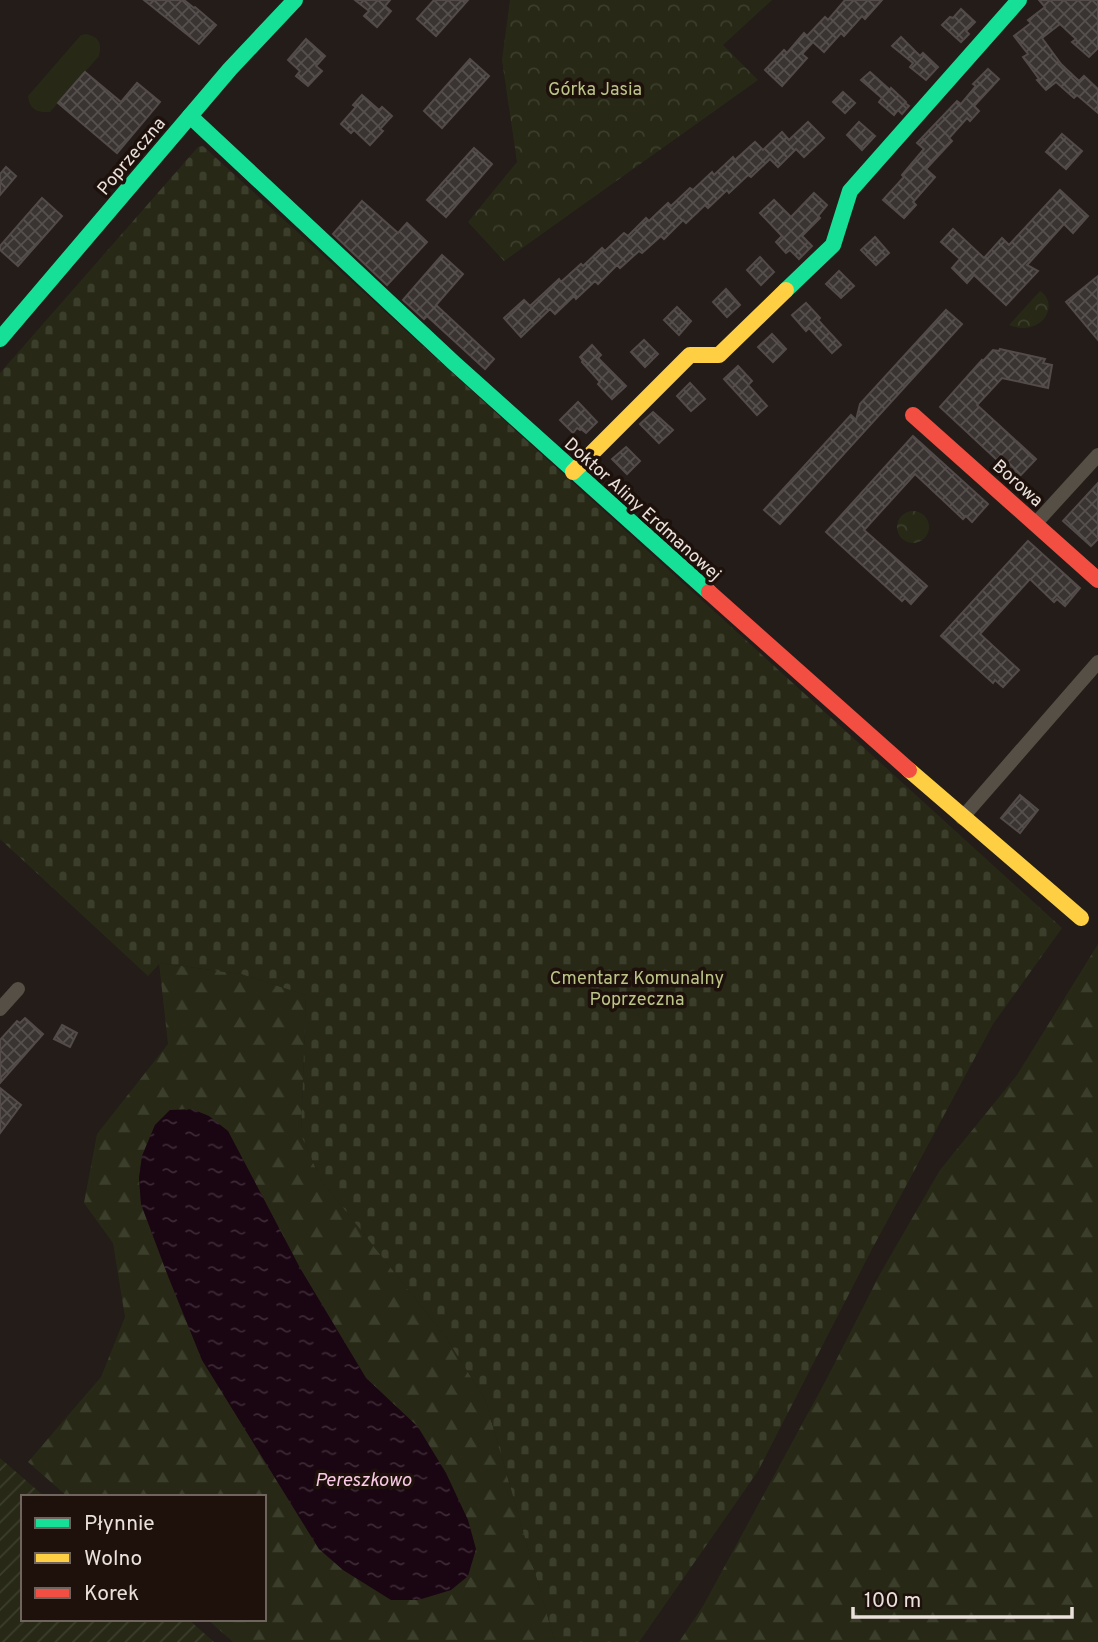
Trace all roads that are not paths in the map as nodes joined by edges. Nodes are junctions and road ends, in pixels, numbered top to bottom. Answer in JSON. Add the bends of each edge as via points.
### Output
{"nodes":[{"id":1,"x":295,"y":0,"type":"edge"},
{"id":2,"x":1019,"y":0,"type":"edge"},
{"id":3,"x":190,"y":116,"type":"junction"},
{"id":4,"x":0,"y":339,"type":"edge"},
{"id":5,"x":913,"y":415,"type":"dead end"},
{"id":6,"x":1098,"y":455,"type":"edge"},
{"id":7,"x":573,"y":472,"type":"junction"},
{"id":8,"x":1035,"y":524,"type":"junction"},
{"id":9,"x":1098,"y":580,"type":"edge"},
{"id":10,"x":1098,"y":662,"type":"edge"},
{"id":11,"x":962,"y":818,"type":"junction"},
{"id":12,"x":1081,"y":918,"type":"dead end"},
{"id":13,"x":18,"y":989,"type":"dead end"},
{"id":14,"x":0,"y":1009,"type":"edge"}],
"edges":[{"from":1,"to":3,"type":"street","name":"Poprzeczna"},
{"from":2,"to":7,"type":"street","via":[[850,191],[834,245],[719,355],[690,355]]},
{"from":3,"to":4,"type":"street","name":"Poprzeczna"},
{"from":3,"to":7,"type":"street","name":"Doktor Aliny Erdmanowej"},
{"from":5,"to":8,"type":"street","name":"Borowa"},
{"from":6,"to":8,"type":"street"},
{"from":7,"to":11,"type":"street","name":"Doktor Aliny Erdmanowej"},
{"from":8,"to":9,"type":"street","name":"Borowa"},
{"from":10,"to":11,"type":"street"},
{"from":11,"to":12,"type":"street","name":"Doktor Aliny Erdmanowej"},
{"from":13,"to":14,"type":"street"}]}
